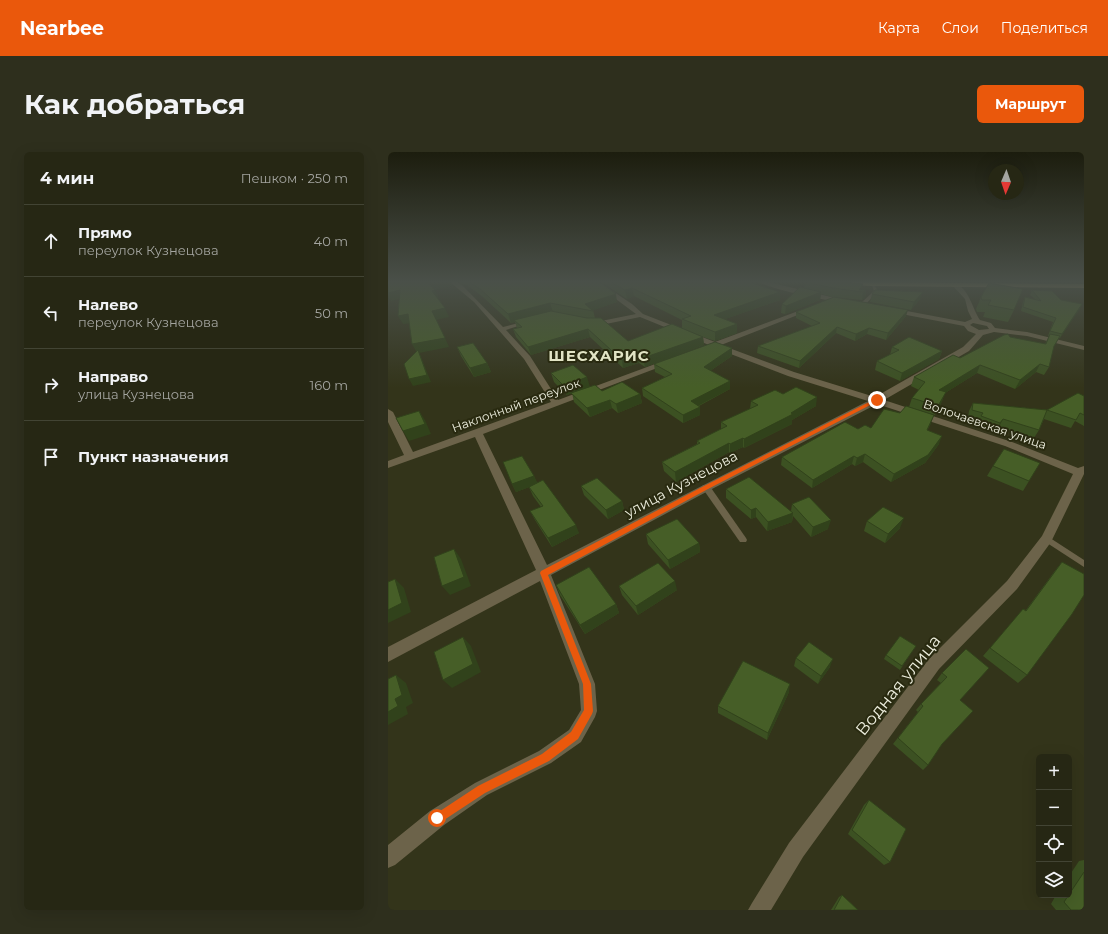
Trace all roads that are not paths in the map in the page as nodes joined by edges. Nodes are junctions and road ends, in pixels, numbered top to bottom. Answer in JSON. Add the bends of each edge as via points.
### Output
{"nodes":[{"id":1,"x":491,"y":317,"type":"edge"},
{"id":2,"x":542,"y":317,"type":"edge"},
{"id":3,"x":627,"y":317,"type":"edge"},
{"id":4,"x":647,"y":317,"type":"edge"},
{"id":5,"x":787,"y":317,"type":"edge"},
{"id":6,"x":932,"y":317,"type":"edge"},
{"id":7,"x":975,"y":317,"type":"edge"},
{"id":8,"x":579,"y":321,"type":"edge"},
{"id":9,"x":977,"y":321,"type":"junction"},
{"id":10,"x":966,"y":324,"type":"junction"},
{"id":11,"x":502,"y":329,"type":"junction"},
{"id":12,"x":993,"y":330,"type":"junction"},
{"id":13,"x":982,"y":332,"type":"junction"},
{"id":14,"x":716,"y":345,"type":"junction"},
{"id":15,"x":1084,"y":348,"type":"edge"},
{"id":16,"x":702,"y":350,"type":"edge"},
{"id":17,"x":680,"y":358,"type":"edge"},
{"id":18,"x":877,"y":400,"type":"junction"},
{"id":19,"x":556,"y":403,"type":"junction"},
{"id":20,"x":388,"y":412,"type":"edge"},
{"id":21,"x":477,"y":432,"type":"junction"},
{"id":22,"x":410,"y":457,"type":"junction"},
{"id":23,"x":388,"y":465,"type":"edge"},
{"id":24,"x":1081,"y":471,"type":"edge"},
{"id":25,"x":706,"y":487,"type":"junction"},
{"id":26,"x":1047,"y":538,"type":"junction"},
{"id":27,"x":743,"y":540,"type":"dead end"},
{"id":28,"x":1084,"y":564,"type":"edge"},
{"id":29,"x":544,"y":573,"type":"junction"},
{"id":30,"x":388,"y":655,"type":"edge"},
{"id":31,"x":388,"y":858,"type":"edge"},
{"id":32,"x":759,"y":910,"type":"edge"}],
"edges":[{"from":1,"to":11,"type":"street"},
{"from":2,"to":11,"type":"street"},
{"from":3,"to":8,"type":"street","via":[[589,323]]},
{"from":4,"to":14,"type":"street","name":"Волочаевская улица"},
{"from":5,"to":14,"type":"street"},
{"from":6,"to":10,"type":"street"},
{"from":7,"to":9,"type":"street"},
{"from":9,"to":10,"type":"street"},
{"from":9,"to":12,"type":"street","via":[[989,324]]},
{"from":10,"to":13,"type":"street","via":[[970,329]]},
{"from":11,"to":19,"type":"street","via":[[527,358]]},
{"from":12,"to":13,"type":"street"},
{"from":12,"to":15,"type":"street","via":[[1027,334]]},
{"from":13,"to":18,"type":"street","name":"улица Кузнецова","via":[[966,349]]},
{"from":14,"to":16,"type":"street"},
{"from":14,"to":18,"type":"street","name":"Волочаевская улица","via":[[790,373]]},
{"from":17,"to":19,"type":"street","name":"Наклонный переулок"},
{"from":18,"to":24,"type":"street","name":"Волочаевская улица","via":[[967,429]]},
{"from":18,"to":25,"type":"street","name":"улица Кузнецова"},
{"from":19,"to":21,"type":"street","name":"Наклонный переулок"},
{"from":20,"to":22,"type":"street"},
{"from":21,"to":22,"type":"street","name":"Наклонный переулок"},
{"from":21,"to":29,"type":"street"},
{"from":22,"to":23,"type":"street","name":"Наклонный переулок"},
{"from":24,"to":26,"type":"street","name":"Водная улица"},
{"from":25,"to":27,"type":"lane"},
{"from":25,"to":29,"type":"street","name":"улица Кузнецова"},
{"from":26,"to":28,"type":"lane"},
{"from":26,"to":32,"type":"street","name":"Водная улица","via":[[1012,585],[934,664],[796,850]]},
{"from":29,"to":30,"type":"street","name":"улица Кузнецова"},
{"from":29,"to":31,"type":"street","via":[[587,684],[589,711],[574,736],[545,757],[481,789],[437,818]]}]}
